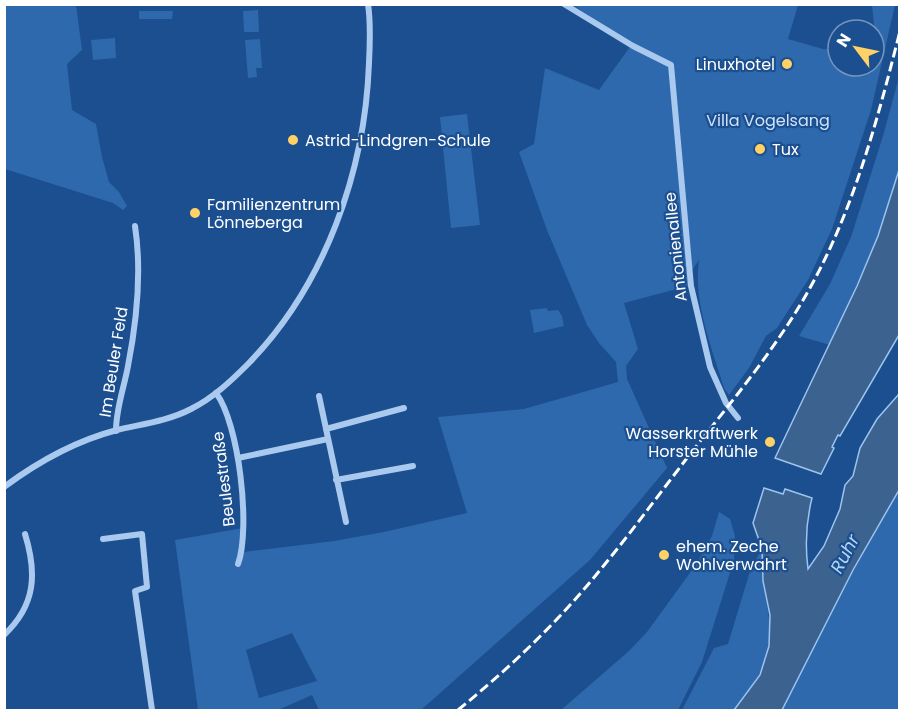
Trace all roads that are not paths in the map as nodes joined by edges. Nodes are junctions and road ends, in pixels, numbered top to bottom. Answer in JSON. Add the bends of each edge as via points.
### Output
{"nodes":[{"id":1,"x":368,"y":4,"type":"edge"},
{"id":2,"x":564,"y":4,"type":"edge"},
{"id":3,"x":135,"y":226,"type":"dead end"},
{"id":4,"x":216,"y":393,"type":"junction"},
{"id":5,"x":319,"y":396,"type":"dead end"},
{"id":6,"x":404,"y":408,"type":"dead end"},
{"id":7,"x":738,"y":418,"type":"dead end"},
{"id":8,"x":326,"y":429,"type":"junction"},
{"id":9,"x":116,"y":430,"type":"junction"},
{"id":10,"x":328,"y":439,"type":"junction"},
{"id":11,"x":238,"y":458,"type":"junction"},
{"id":12,"x":413,"y":466,"type":"dead end"},
{"id":13,"x":336,"y":480,"type":"junction"},
{"id":14,"x":4,"y":487,"type":"edge"},
{"id":15,"x":346,"y":522,"type":"dead end"},
{"id":16,"x":25,"y":534,"type":"dead end"},
{"id":17,"x":104,"y":539,"type":"dead end"},
{"id":18,"x":238,"y":564,"type":"dead end"},
{"id":19,"x":4,"y":635,"type":"edge"},
{"id":20,"x":152,"y":711,"type":"edge"}],
"edges":[{"from":1,"to":4,"type":"street","via":[[368,87],[363,122],[348,189],[328,243],[309,284],[278,330]]},
{"from":2,"to":7,"type":"street","name":"Antonienallee","via":[[671,65],[694,303],[710,367],[726,403]]},
{"from":3,"to":9,"type":"street","name":"Im Beuler Feld","via":[[138,268],[134,330]]},
{"from":4,"to":9,"type":"street","via":[[188,411]]},
{"from":4,"to":11,"type":"street","name":"Beulestraße","via":[[224,402]]},
{"from":5,"to":8,"type":"street"},
{"from":6,"to":8,"type":"street"},
{"from":8,"to":10,"type":"street"},
{"from":9,"to":14,"type":"street","via":[[64,449]]},
{"from":10,"to":11,"type":"street"},
{"from":10,"to":13,"type":"street"},
{"from":11,"to":18,"type":"street","name":"Beulestraße","via":[[243,528]]},
{"from":12,"to":13,"type":"street"},
{"from":13,"to":15,"type":"street"},
{"from":16,"to":19,"type":"street","via":[[32,556],[33,581],[20,618]]},
{"from":17,"to":20,"type":"street","via":[[142,534],[147,587],[135,591]]}]}
